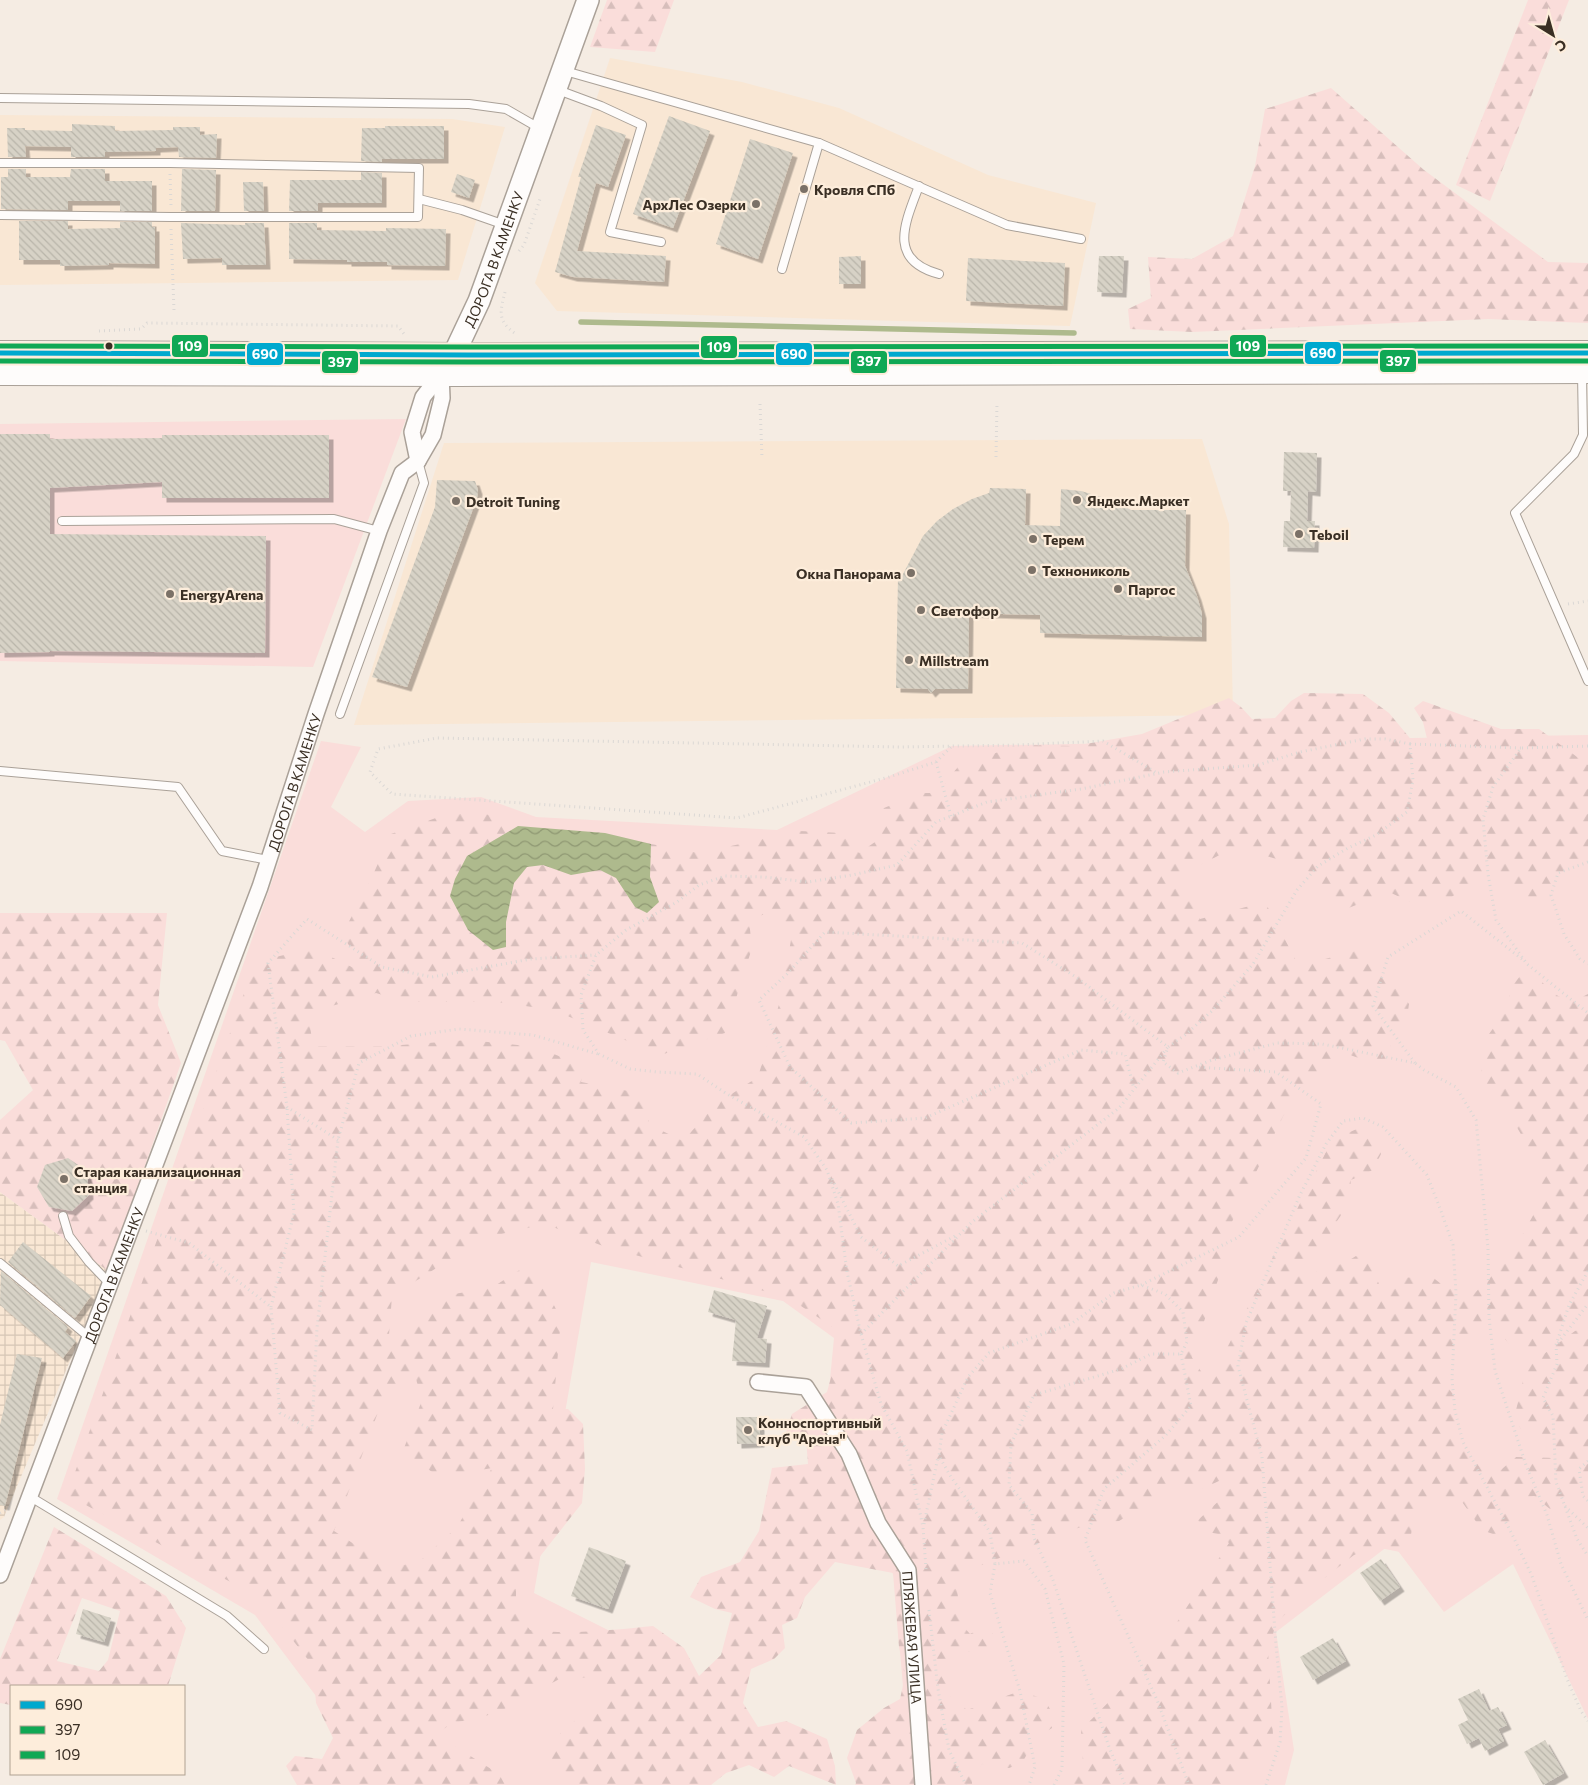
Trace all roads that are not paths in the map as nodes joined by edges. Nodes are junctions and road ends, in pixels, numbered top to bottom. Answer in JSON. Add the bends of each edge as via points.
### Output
{"nodes":[{"id":1,"x":588,"y":0,"type":"edge"},
{"id":2,"x":559,"y":80,"type":"junction"},
{"id":3,"x":0,"y":98,"type":"edge"},
{"id":4,"x":541,"y":129,"type":"junction"},
{"id":5,"x":819,"y":143,"type":"junction"},
{"id":6,"x":0,"y":164,"type":"edge"},
{"id":7,"x":919,"y":186,"type":"junction"},
{"id":8,"x":419,"y":199,"type":"junction"},
{"id":9,"x":0,"y":215,"type":"edge"},
{"id":10,"x":506,"y":225,"type":"junction"},
{"id":11,"x":1081,"y":238,"type":"dead end"},
{"id":12,"x":661,"y":242,"type":"dead end"},
{"id":13,"x":782,"y":269,"type":"dead end"},
{"id":14,"x":939,"y":274,"type":"dead end"},
{"id":15,"x":0,"y":353,"type":"edge"},
{"id":16,"x":447,"y":364,"type":"junction"},
{"id":17,"x":1586,"y":365,"type":"edge"},
{"id":18,"x":0,"y":373,"type":"edge"},
{"id":19,"x":418,"y":461,"type":"junction"},
{"id":20,"x":62,"y":521,"type":"dead end"},
{"id":21,"x":379,"y":531,"type":"junction"},
{"id":22,"x":1588,"y":682,"type":"edge"},
{"id":23,"x":340,"y":714,"type":"dead end"},
{"id":24,"x":0,"y":771,"type":"edge"},
{"id":25,"x":268,"y":860,"type":"junction"},
{"id":26,"x":63,"y":1216,"type":"dead end"},
{"id":27,"x":0,"y":1264,"type":"edge"},
{"id":28,"x":110,"y":1284,"type":"junction"},
{"id":29,"x":90,"y":1338,"type":"junction"},
{"id":30,"x":758,"y":1382,"type":"dead end"},
{"id":31,"x":29,"y":1496,"type":"junction"},
{"id":32,"x":0,"y":1575,"type":"edge"},
{"id":33,"x":264,"y":1649,"type":"dead end"},
{"id":34,"x":923,"y":1785,"type":"edge"}],
"edges":[{"from":1,"to":2,"type":"street","name":"ДОРОГА В КАМЕНКУ"},
{"from":2,"to":4,"type":"street","name":"ДОРОГА В КАМЕНКУ"},
{"from":2,"to":5,"type":"lane"},
{"from":2,"to":12,"type":"lane","via":[[601,106],[642,125],[610,232]]},
{"from":3,"to":4,"type":"lane","via":[[469,104],[506,109]]},
{"from":4,"to":10,"type":"street","name":"ДОРОГА В КАМЕНКУ"},
{"from":5,"to":7,"type":"lane"},
{"from":5,"to":13,"type":"lane"},
{"from":6,"to":8,"type":"lane","via":[[170,163],[419,168]]},
{"from":7,"to":11,"type":"lane","via":[[1007,225]]},
{"from":7,"to":14,"type":"lane","via":[[904,225],[904,245],[914,262]]},
{"from":8,"to":9,"type":"lane","via":[[418,217]]},
{"from":8,"to":10,"type":"lane"},
{"from":10,"to":16,"type":"street","name":"ДОРОГА В КАМЕНКУ","via":[[479,301]]},
{"from":15,"to":16,"type":"main road"},
{"from":16,"to":17,"type":"main road"},
{"from":16,"to":18,"type":"main road"},
{"from":16,"to":19,"type":"street","name":"ДОРОГА В КАМЕНКУ","via":[[422,397],[412,432]]},
{"from":17,"to":22,"type":"lane","via":[[1583,435],[1574,454],[1514,513]]},
{"from":19,"to":21,"type":"street","name":"ДОРОГА В КАМЕНКУ","via":[[402,473]]},
{"from":19,"to":23,"type":"lane","via":[[424,482]]},
{"from":20,"to":21,"type":"lane","via":[[334,519]]},
{"from":21,"to":25,"type":"street","name":"ДОРОГА В КАМЕНКУ"},
{"from":24,"to":25,"type":"lane","via":[[178,787],[222,851]]},
{"from":25,"to":28,"type":"street","name":"ДОРОГА В КАМЕНКУ"},
{"from":26,"to":28,"type":"lane","via":[[69,1236]]},
{"from":27,"to":29,"type":"lane"},
{"from":28,"to":29,"type":"street","name":"ДОРОГА В КАМЕНКУ"},
{"from":29,"to":31,"type":"street","name":"ДОРОГА В КАМЕНКУ"},
{"from":30,"to":34,"type":"street","name":"ПЛЯЖЕВАЯ УЛИЦА","via":[[806,1387],[849,1454],[878,1523],[908,1570]]},
{"from":31,"to":32,"type":"street","name":"ДОРОГА В КАМЕНКУ"},
{"from":31,"to":33,"type":"lane","via":[[227,1616]]}]}
